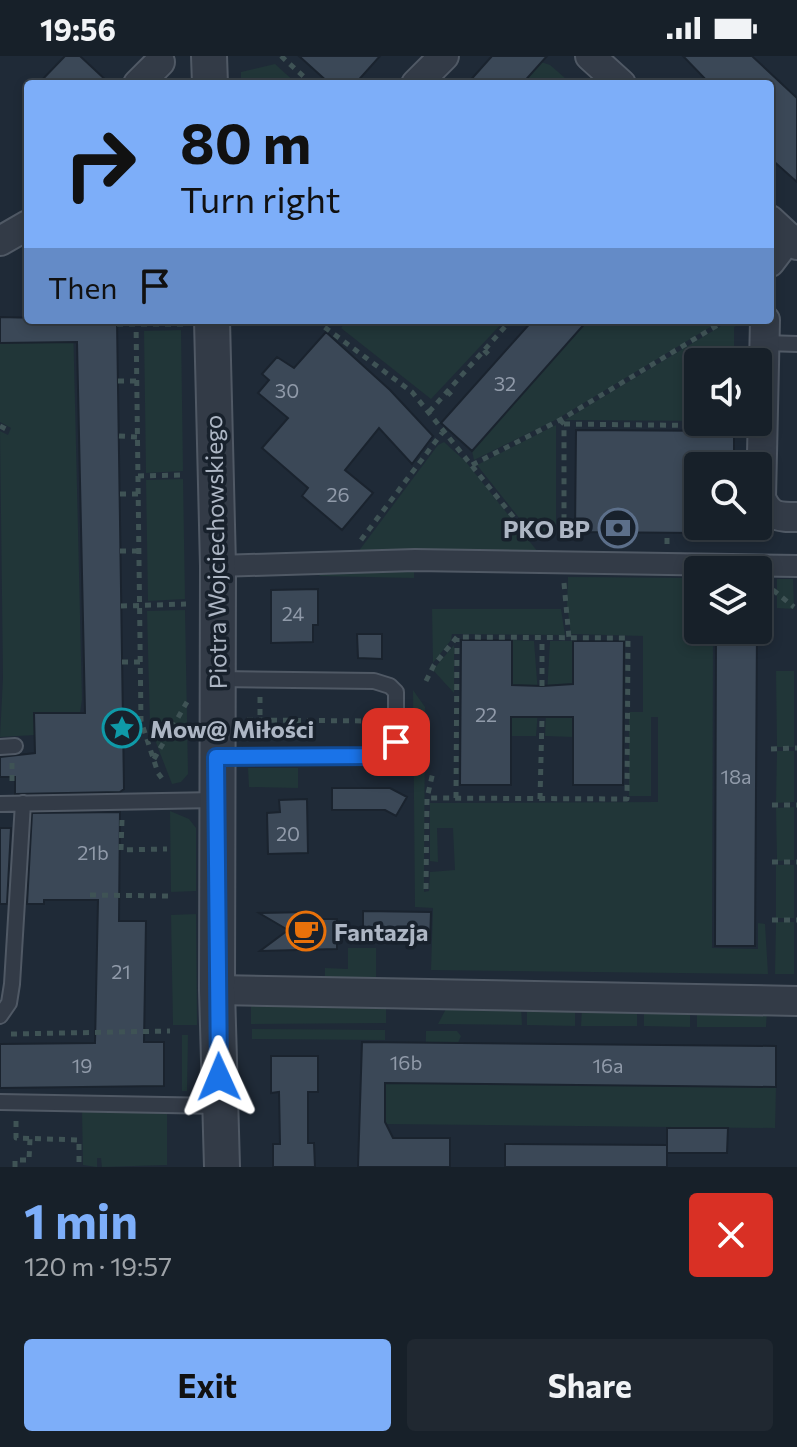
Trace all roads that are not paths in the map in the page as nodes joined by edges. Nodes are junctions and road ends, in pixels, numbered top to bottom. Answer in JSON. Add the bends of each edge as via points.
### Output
{"nodes":[{"id":1,"x":209,"y":56,"type":"edge"},
{"id":2,"x":444,"y":56,"type":"edge"},
{"id":3,"x":590,"y":56,"type":"edge"},
{"id":4,"x":160,"y":62,"type":"dead end"},
{"id":5,"x":142,"y":80,"type":"edge"},
{"id":6,"x":210,"y":80,"type":"edge"},
{"id":7,"x":420,"y":80,"type":"edge"},
{"id":8,"x":617,"y":80,"type":"edge"},
{"id":9,"x":24,"y":227,"type":"edge"},
{"id":10,"x":785,"y":234,"type":"edge"},
{"id":11,"x":0,"y":241,"type":"edge"},
{"id":12,"x":774,"y":255,"type":"edge"},
{"id":13,"x":197,"y":324,"type":"edge"},
{"id":14,"x":765,"y":332,"type":"edge"},
{"id":15,"x":797,"y":344,"type":"edge"},
{"id":16,"x":797,"y":517,"type":"edge"},
{"id":17,"x":218,"y":566,"type":"junction"},
{"id":18,"x":797,"y":566,"type":"edge"},
{"id":19,"x":217,"y":679,"type":"junction"},
{"id":20,"x":216,"y":757,"type":"junction"},
{"id":21,"x":216,"y":800,"type":"junction"},
{"id":22,"x":12,"y":803,"type":"edge"},
{"id":23,"x":217,"y":990,"type":"junction"},
{"id":24,"x":797,"y":1001,"type":"edge"},
{"id":25,"x":0,"y":1016,"type":"edge"},
{"id":26,"x":0,"y":1102,"type":"edge"},
{"id":27,"x":219,"y":1106,"type":"junction"},
{"id":28,"x":222,"y":1167,"type":"edge"}],
"edges":[{"from":1,"to":6,"type":"street"},
{"from":2,"to":7,"type":"street"},
{"from":3,"to":8,"type":"street"},
{"from":4,"to":5,"type":"street"},
{"from":9,"to":11,"type":"street"},
{"from":10,"to":12,"type":"street"},
{"from":13,"to":17,"type":"street","name":"Piotra Wojciechowskiego"},
{"from":14,"to":15,"type":"lane"},
{"from":14,"to":16,"type":"street","via":[[761,498],[767,512]]},
{"from":17,"to":18,"type":"street"},
{"from":17,"to":19,"type":"street","name":"Piotra Wojciechowskiego"},
{"from":19,"to":20,"type":"street","name":"Piotra Wojciechowskiego"},
{"from":19,"to":20,"type":"lane","via":[[374,681],[390,686],[396,692],[396,742],[391,750],[374,756]]},
{"from":20,"to":21,"type":"street","name":"Piotra Wojciechowskiego"},
{"from":21,"to":22,"type":"lane"},
{"from":21,"to":23,"type":"street","name":"Piotra Wojciechowskiego"},
{"from":22,"to":25,"type":"lane","via":[[12,984]]},
{"from":23,"to":24,"type":"street"},
{"from":23,"to":27,"type":"street","name":"Piotra Wojciechowskiego"},
{"from":26,"to":27,"type":"lane"},
{"from":27,"to":28,"type":"street","name":"Piotra Wojciechowskiego"}]}
